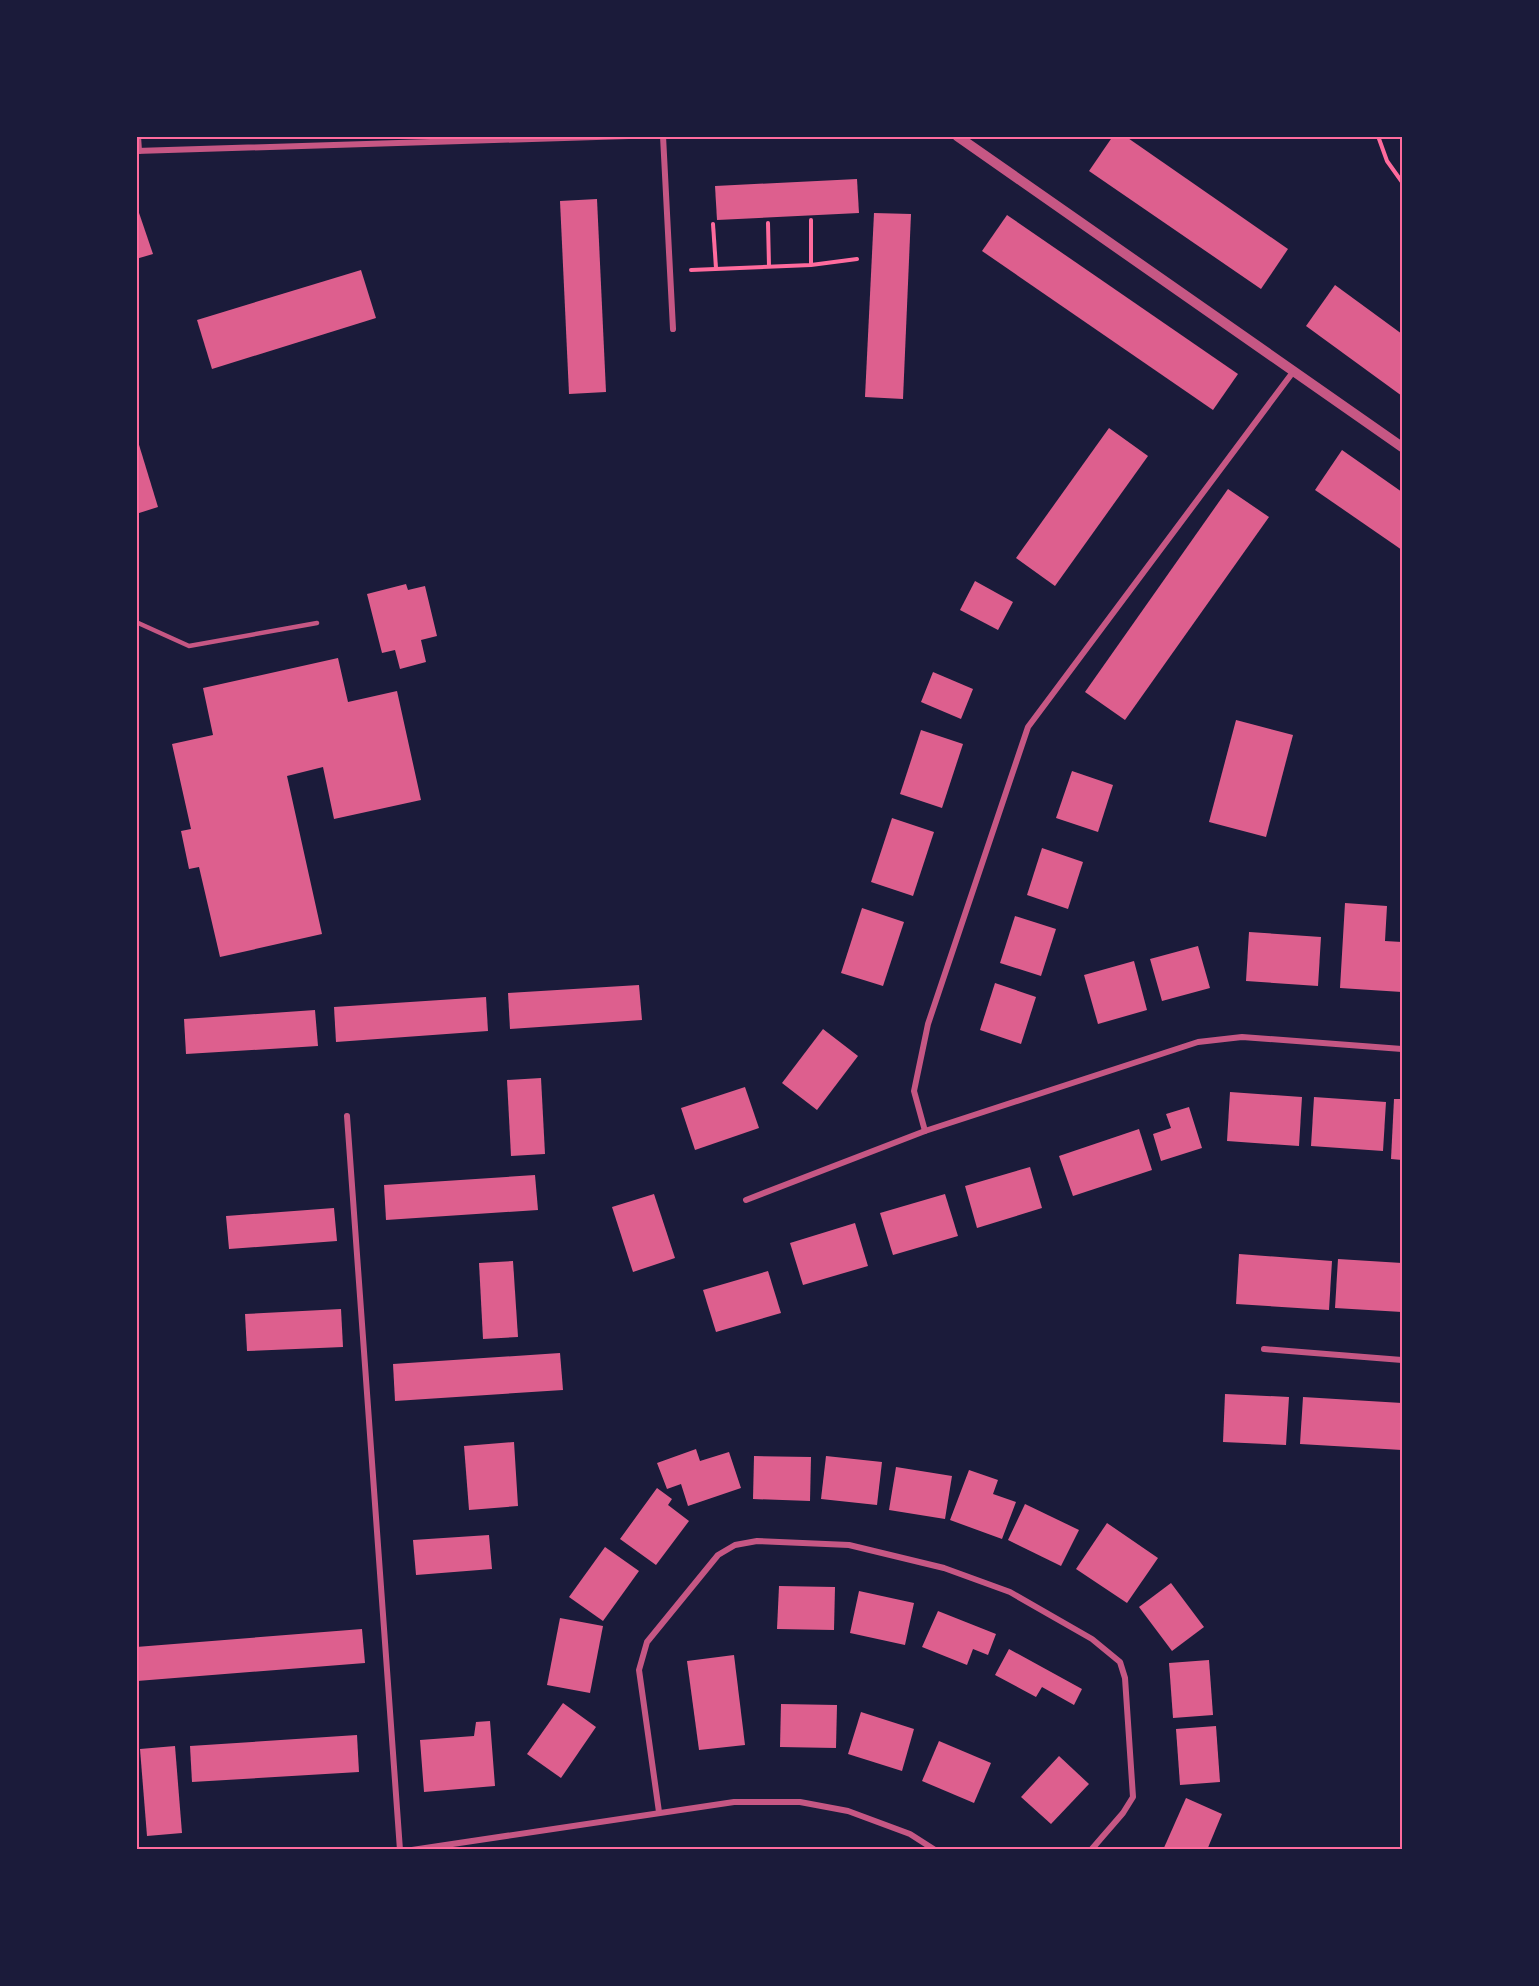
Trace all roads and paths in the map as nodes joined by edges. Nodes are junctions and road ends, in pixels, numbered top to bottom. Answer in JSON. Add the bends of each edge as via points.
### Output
{"nodes":[{"id":1,"x":138,"y":136,"type":"edge"},
{"id":2,"x":629,"y":136,"type":"edge"},
{"id":3,"x":663,"y":136,"type":"edge"},
{"id":4,"x":957,"y":136,"type":"edge"},
{"id":5,"x":1378,"y":136,"type":"edge"},
{"id":6,"x":456,"y":139,"type":"edge"},
{"id":7,"x":137,"y":151,"type":"edge"},
{"id":8,"x":1402,"y":182,"type":"edge"},
{"id":9,"x":811,"y":220,"type":"dead end"},
{"id":10,"x":768,"y":223,"type":"dead end"},
{"id":11,"x":713,"y":224,"type":"dead end"},
{"id":12,"x":857,"y":259,"type":"dead end"},
{"id":13,"x":812,"y":265,"type":"junction"},
{"id":14,"x":769,"y":266,"type":"junction"},
{"id":15,"x":716,"y":269,"type":"junction"},
{"id":16,"x":669,"y":271,"type":"junction"},
{"id":17,"x":673,"y":328,"type":"dead end"},
{"id":18,"x":1293,"y":372,"type":"junction"},
{"id":19,"x":1402,"y":447,"type":"edge"},
{"id":20,"x":136,"y":622,"type":"edge"},
{"id":21,"x":317,"y":623,"type":"dead end"},
{"id":22,"x":1402,"y":1049,"type":"edge"},
{"id":23,"x":347,"y":1116,"type":"dead end"},
{"id":24,"x":925,"y":1131,"type":"junction"},
{"id":25,"x":746,"y":1200,"type":"dead end"},
{"id":26,"x":1264,"y":1349,"type":"dead end"},
{"id":27,"x":1402,"y":1360,"type":"edge"},
{"id":28,"x":659,"y":1812,"type":"junction"},
{"id":29,"x":400,"y":1850,"type":"edge"},
{"id":30,"x":412,"y":1850,"type":"edge"},
{"id":31,"x":935,"y":1850,"type":"edge"},
{"id":32,"x":1091,"y":1850,"type":"edge"}],
"edges":[{"from":1,"to":7,"type":"street"},
{"from":2,"to":6,"type":"street"},
{"from":3,"to":16,"type":"street"},
{"from":4,"to":18,"type":"street"},
{"from":5,"to":8,"type":"path","via":[[1387,161]]},
{"from":6,"to":7,"type":"street"},
{"from":9,"to":13,"type":"path"},
{"from":10,"to":14,"type":"path"},
{"from":11,"to":15,"type":"path"},
{"from":12,"to":13,"type":"path"},
{"from":13,"to":14,"type":"path"},
{"from":14,"to":15,"type":"path"},
{"from":15,"to":16,"type":"path"},
{"from":16,"to":17,"type":"street"},
{"from":18,"to":19,"type":"street"},
{"from":18,"to":24,"type":"street","via":[[1028,727],[928,1024],[914,1091]]},
{"from":20,"to":21,"type":"lane","via":[[189,645]]},
{"from":22,"to":24,"type":"street","via":[[1242,1037],[1198,1042]]},
{"from":23,"to":29,"type":"street"},
{"from":24,"to":25,"type":"street"},
{"from":26,"to":27,"type":"street"},
{"from":28,"to":30,"type":"street"},
{"from":28,"to":31,"type":"street","via":[[734,1802],[800,1802],[848,1811],[910,1834]]},
{"from":28,"to":32,"type":"street","via":[[639,1670],[647,1642],[718,1555],[735,1545],[757,1541],[849,1545],[944,1568],[1010,1592],[1092,1639],[1120,1662],[1125,1678],[1133,1797]]}]}
